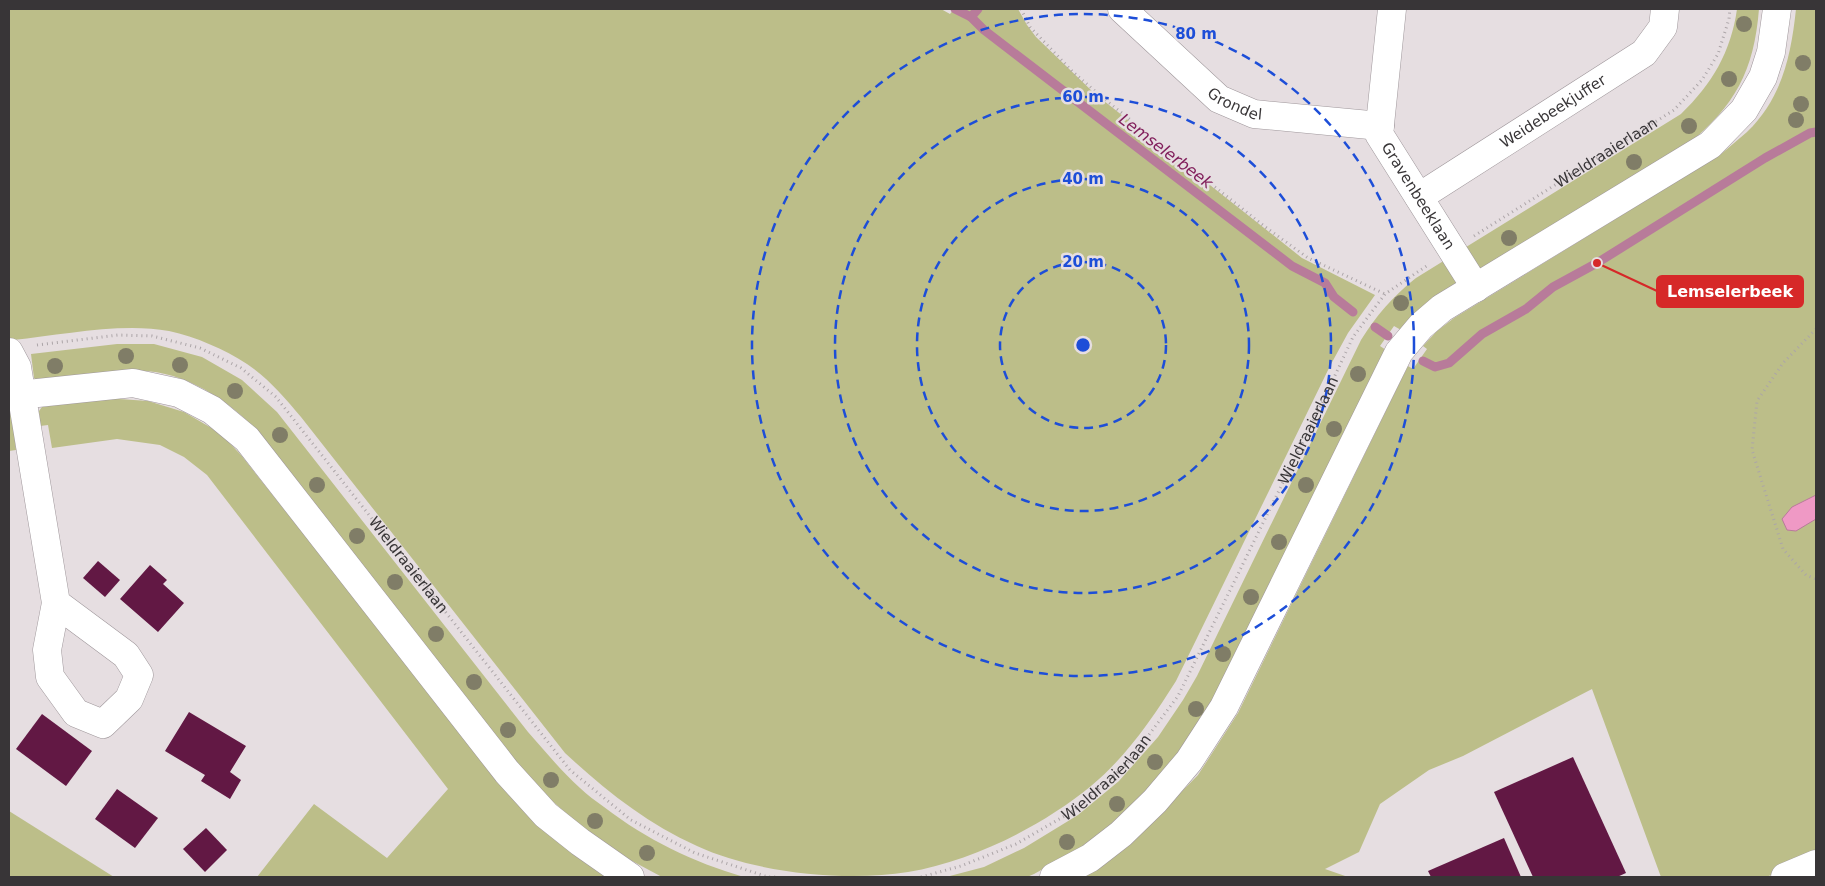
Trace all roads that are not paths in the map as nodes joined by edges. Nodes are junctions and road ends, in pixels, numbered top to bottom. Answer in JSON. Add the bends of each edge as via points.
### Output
{"nodes":[{"id":1,"x":1122,"y":9,"type":"edge"},
{"id":2,"x":1392,"y":9,"type":"edge"},
{"id":3,"x":1665,"y":9,"type":"edge"},
{"id":4,"x":1777,"y":9,"type":"edge"},
{"id":5,"x":1380,"y":126,"type":"junction"},
{"id":6,"x":1419,"y":197,"type":"junction"},
{"id":7,"x":1476,"y":288,"type":"junction"},
{"id":8,"x":9,"y":352,"type":"edge"},
{"id":9,"x":15,"y":395,"type":"edge"},
{"id":10,"x":56,"y":604,"type":"dead end"},
{"id":11,"x":1816,"y":864,"type":"edge"},
{"id":12,"x":630,"y":877,"type":"edge"},
{"id":13,"x":1054,"y":877,"type":"edge"},
{"id":14,"x":1785,"y":877,"type":"edge"}],
"edges":[{"from":1,"to":5,"type":"street","name":"Grondel","via":[[1219,99],[1254,114]]},
{"from":2,"to":5,"type":"street","name":"Gravenbeeklaan"},
{"from":3,"to":6,"type":"street","name":"Weidebeekjuffer","via":[[1663,27],[1644,54]]},
{"from":4,"to":7,"type":"street","via":[[1771,52],[1763,77],[1744,110],[1710,145]]},
{"from":5,"to":6,"type":"street","name":"Gravenbeeklaan","via":[[1379,134]]},
{"from":6,"to":7,"type":"street","name":"Gravenbeeklaan"},
{"from":7,"to":13,"type":"street","via":[[1442,308],[1399,352],[1224,707],[1189,761],[1121,834],[1090,858]]},
{"from":8,"to":9,"type":"street","via":[[17,367]]},
{"from":9,"to":10,"type":"street"},
{"from":9,"to":12,"type":"street","via":[[133,383],[178,393],[212,410],[247,439],[507,772],[546,815]]},
{"from":11,"to":14,"type":"street"}]}
